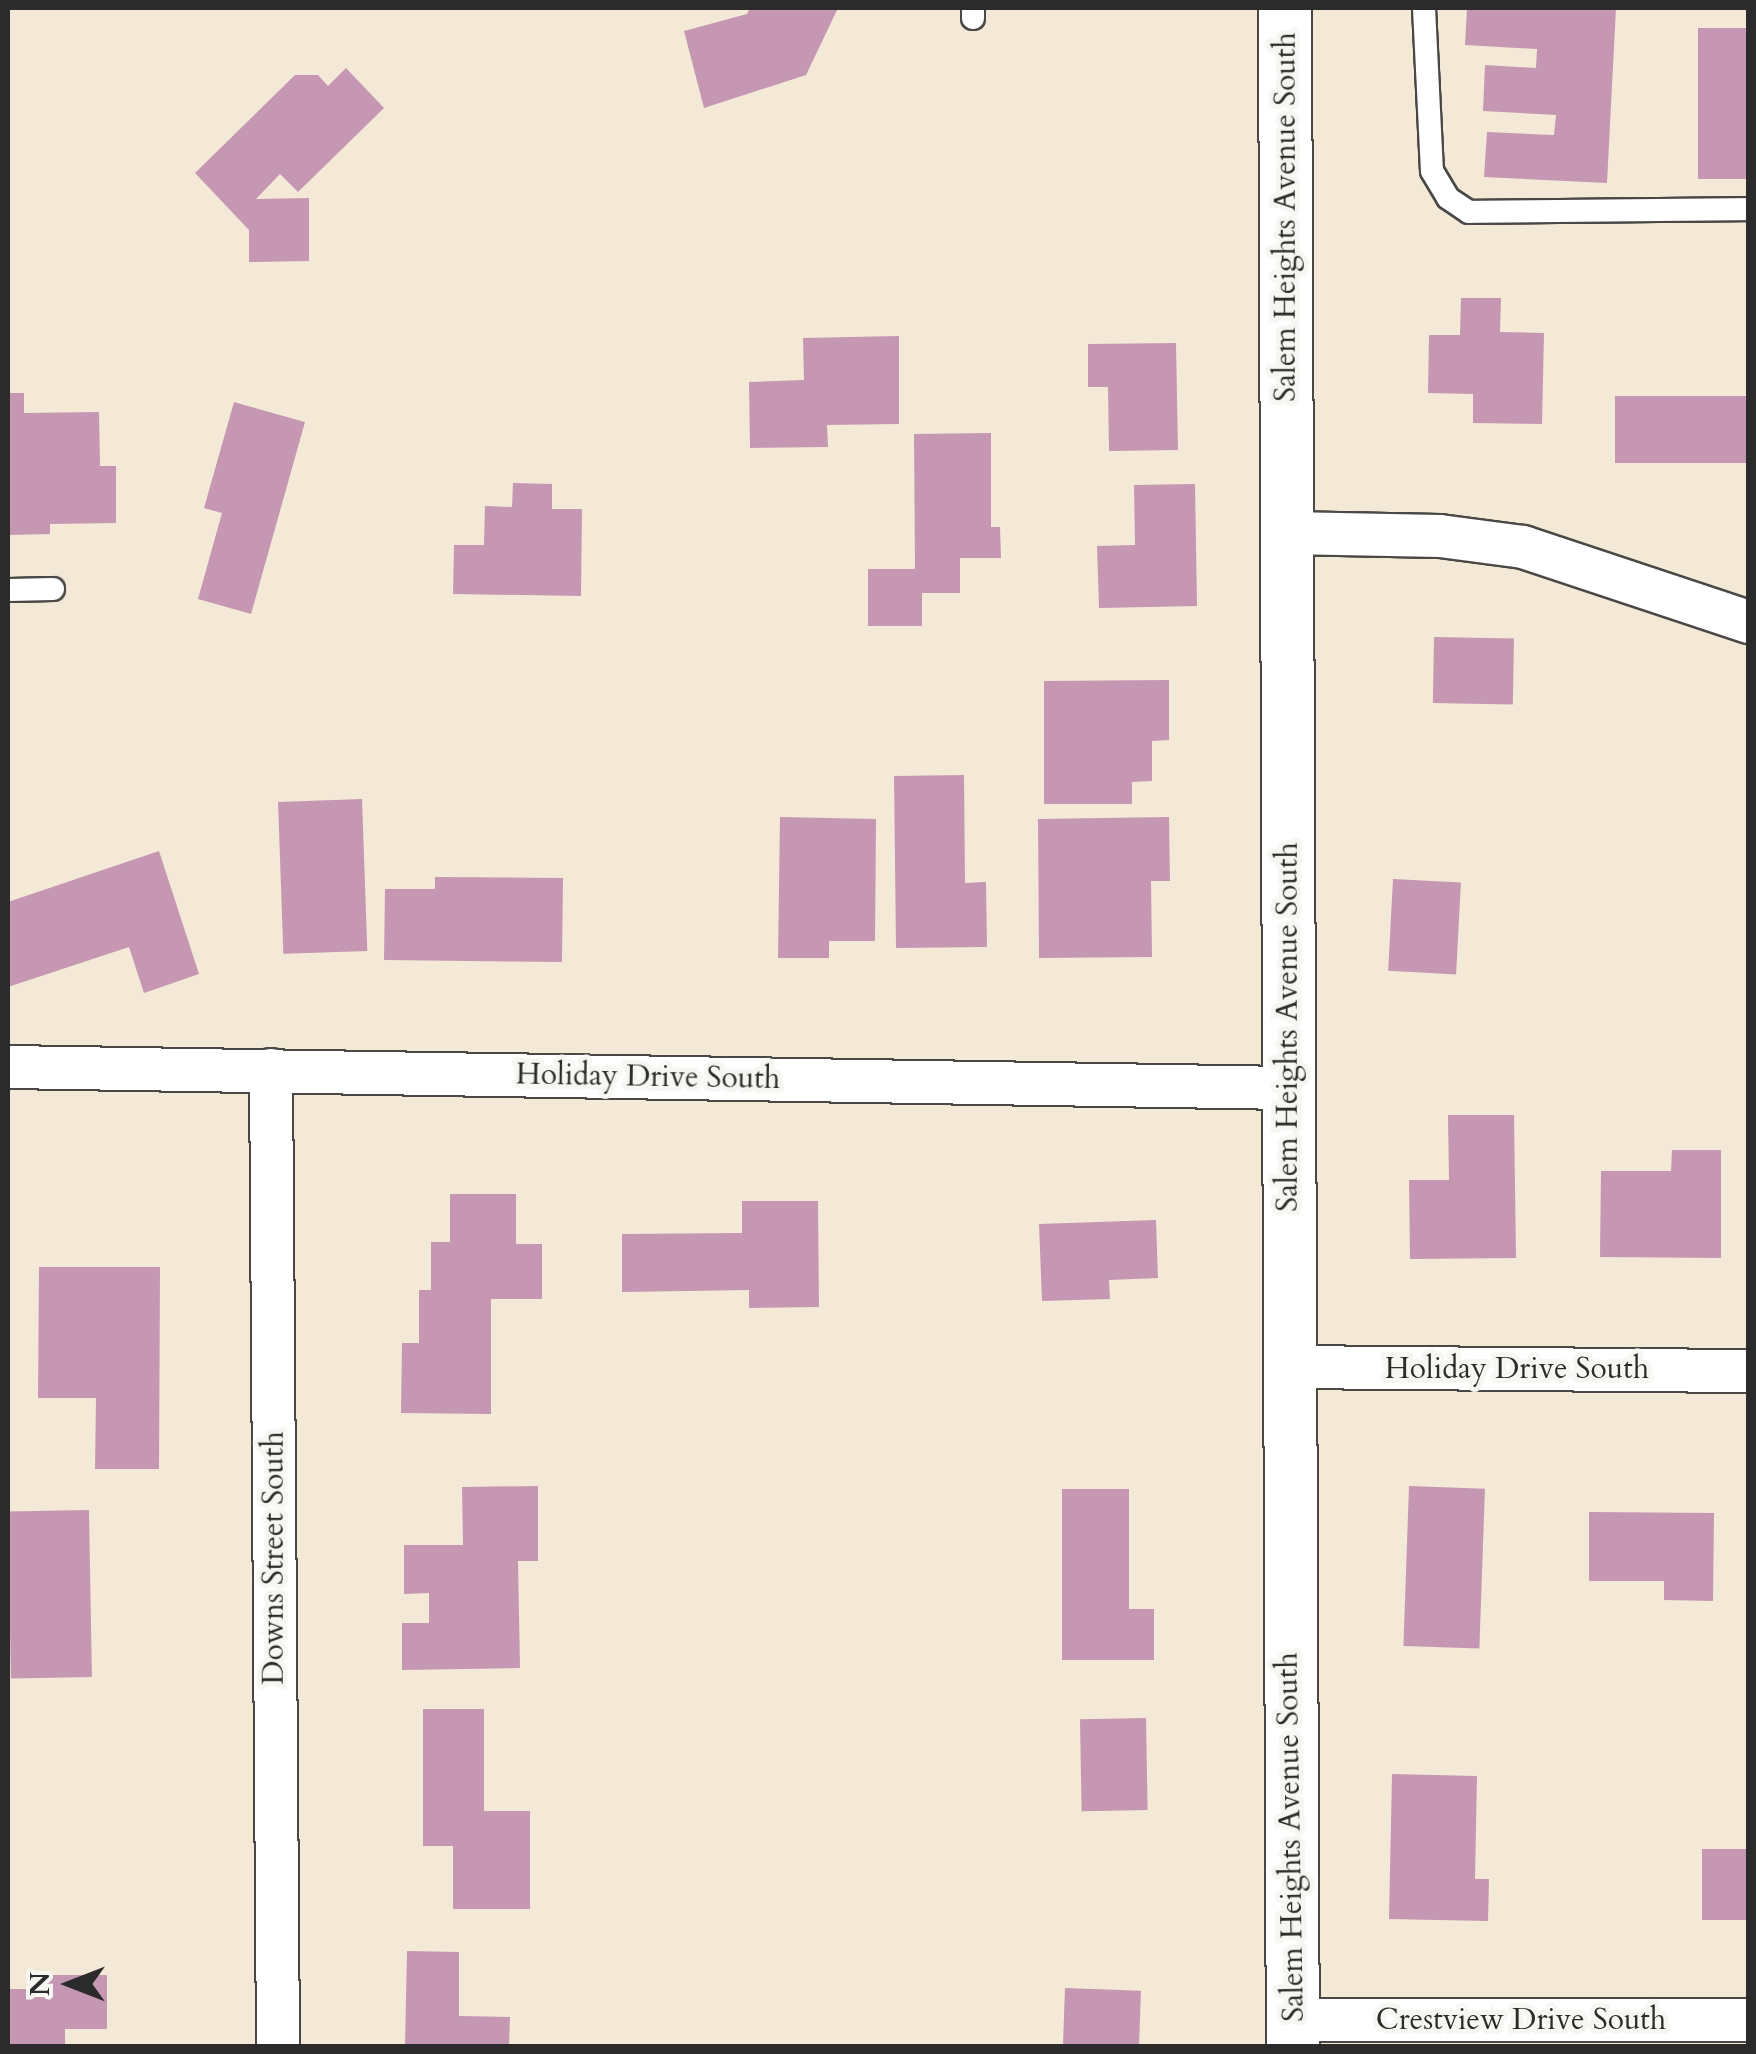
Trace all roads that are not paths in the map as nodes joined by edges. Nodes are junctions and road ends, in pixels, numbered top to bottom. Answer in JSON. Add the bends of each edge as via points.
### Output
{"nodes":[{"id":1,"x":1285,"y":8,"type":"edge"},
{"id":2,"x":1424,"y":8,"type":"edge"},
{"id":3,"x":1748,"y":209,"type":"edge"},
{"id":4,"x":1288,"y":533,"type":"junction"},
{"id":5,"x":53,"y":589,"type":"dead end"},
{"id":6,"x":8,"y":590,"type":"edge"},
{"id":7,"x":1748,"y":622,"type":"edge"},
{"id":8,"x":8,"y":1067,"type":"edge"},
{"id":9,"x":271,"y":1070,"type":"junction"},
{"id":10,"x":1288,"y":1088,"type":"junction"},
{"id":11,"x":1286,"y":1367,"type":"junction"},
{"id":12,"x":1748,"y":1371,"type":"edge"},
{"id":13,"x":1748,"y":2020,"type":"edge"},
{"id":14,"x":1293,"y":2033,"type":"edge"},
{"id":15,"x":278,"y":2046,"type":"edge"}],
"edges":[{"from":1,"to":4,"type":"street","name":"Salem Heights Avenue South"},
{"from":2,"to":3,"type":"lane","via":[[1432,171],[1448,198],[1469,212]]},
{"from":4,"to":7,"type":"street","via":[[1440,536],[1522,546]]},
{"from":4,"to":10,"type":"street","name":"Salem Heights Avenue South"},
{"from":5,"to":6,"type":"lane"},
{"from":8,"to":9,"type":"street","name":"Holiday Drive South"},
{"from":9,"to":10,"type":"street","name":"Holiday Drive South"},
{"from":9,"to":15,"type":"street","name":"Downs Street South"},
{"from":10,"to":11,"type":"street","name":"Salem Heights Avenue South"},
{"from":11,"to":12,"type":"street","name":"Holiday Drive South"},
{"from":11,"to":14,"type":"street","name":"Salem Heights Avenue South"},
{"from":13,"to":14,"type":"street","name":"Crestview Drive South"}]}
